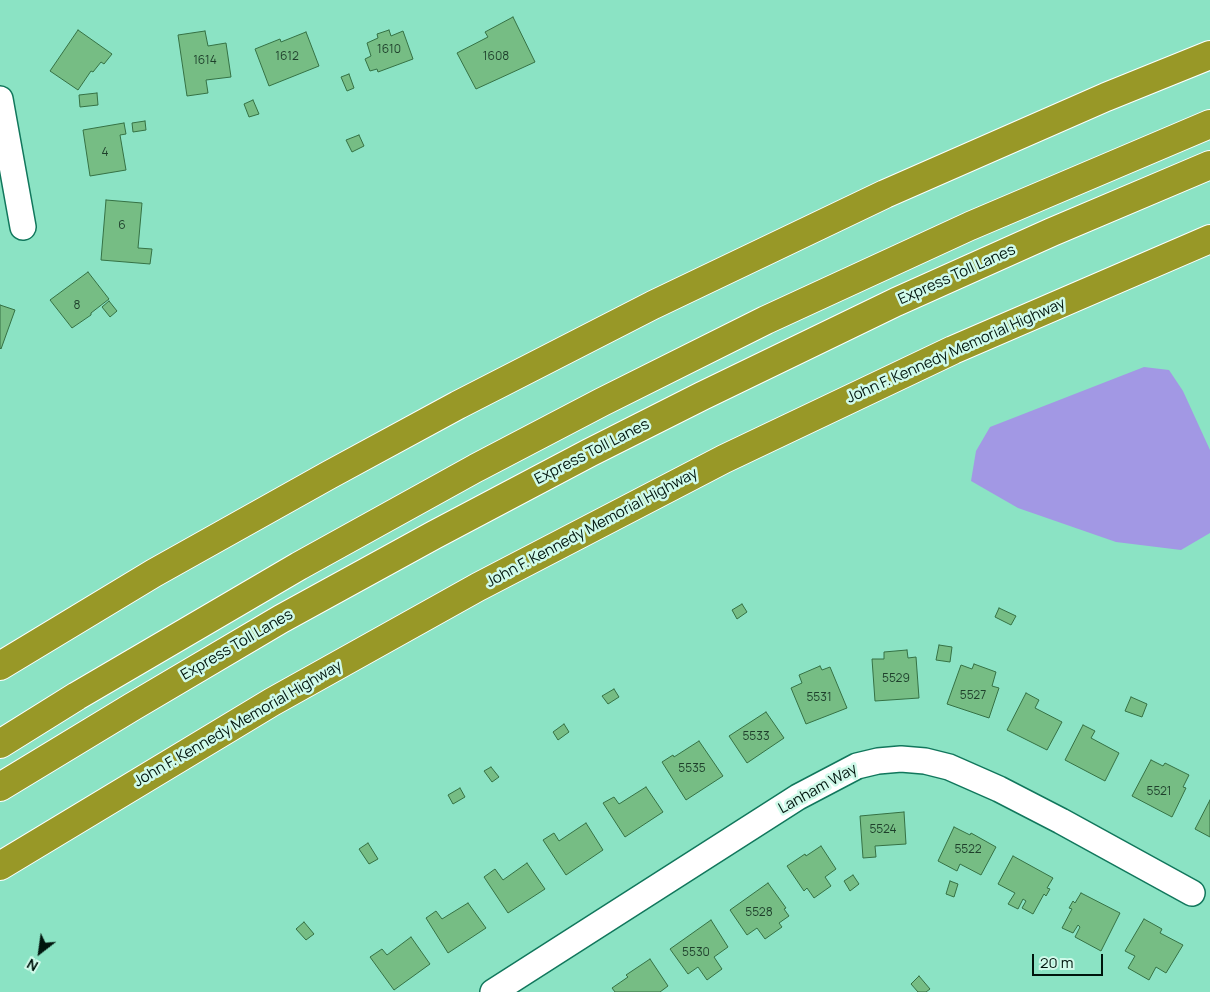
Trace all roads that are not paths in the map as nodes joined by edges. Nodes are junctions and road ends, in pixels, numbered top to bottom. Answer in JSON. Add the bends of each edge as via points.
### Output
{"nodes":[{"id":1,"x":1210,"y":55,"type":"edge"},
{"id":2,"x":0,"y":99,"type":"edge"},
{"id":3,"x":1210,"y":124,"type":"edge"},
{"id":4,"x":1210,"y":165,"type":"edge"},
{"id":5,"x":23,"y":226,"type":"dead end"},
{"id":6,"x":1210,"y":239,"type":"edge"},
{"id":7,"x":0,"y":666,"type":"edge"},
{"id":8,"x":0,"y":744,"type":"edge"},
{"id":9,"x":0,"y":787,"type":"edge"},
{"id":10,"x":0,"y":866,"type":"edge"},
{"id":11,"x":1192,"y":893,"type":"dead end"},
{"id":12,"x":492,"y":992,"type":"edge"}],
"edges":[{"from":1,"to":7,"type":"highway","via":[[885,194],[636,314],[312,484],[154,573]]},
{"from":2,"to":5,"type":"street"},
{"from":3,"to":8,"type":"highway","via":[[970,226],[766,320],[602,402],[299,566]]},
{"from":4,"to":9,"type":"highway","name":"Express Toll Lanes","via":[[896,302],[589,453],[281,619]]},
{"from":6,"to":10,"type":"highway","name":"John F. Kennedy Memorial Highway","via":[[953,350],[724,459],[478,587],[280,698]]},
{"from":11,"to":12,"type":"street","name":"Lanham Way","via":[[999,789],[949,767],[925,760],[878,761],[857,766],[798,797]]}]}
